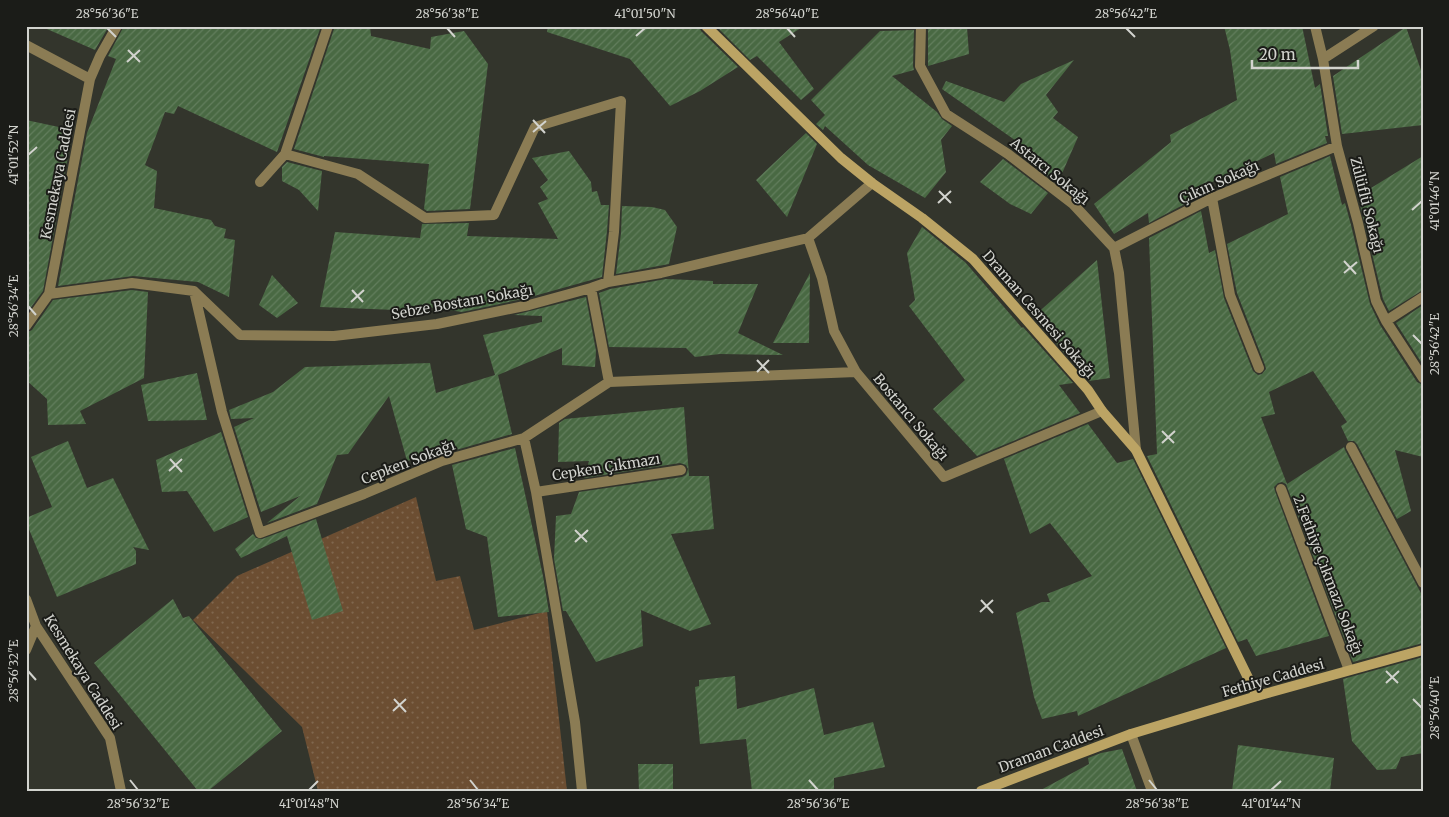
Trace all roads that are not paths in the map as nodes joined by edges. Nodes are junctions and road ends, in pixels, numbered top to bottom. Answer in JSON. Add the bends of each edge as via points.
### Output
{"nodes":[{"id":1,"x":117,"y":26,"type":"edge"},
{"id":2,"x":328,"y":26,"type":"edge"},
{"id":3,"x":706,"y":26,"type":"edge"},
{"id":4,"x":921,"y":26,"type":"edge"},
{"id":5,"x":1315,"y":26,"type":"edge"},
{"id":6,"x":1374,"y":26,"type":"edge"},
{"id":7,"x":26,"y":45,"type":"edge"},
{"id":8,"x":1323,"y":59,"type":"junction"},
{"id":9,"x":90,"y":79,"type":"junction"},
{"id":10,"x":1338,"y":146,"type":"junction"},
{"id":11,"x":285,"y":154,"type":"junction"},
{"id":12,"x":260,"y":182,"type":"dead end"},
{"id":13,"x":872,"y":183,"type":"junction"},
{"id":14,"x":1212,"y":198,"type":"junction"},
{"id":15,"x":808,"y":238,"type":"junction"},
{"id":16,"x":1114,"y":248,"type":"junction"},
{"id":17,"x":608,"y":282,"type":"junction"},
{"id":18,"x":591,"y":288,"type":"junction"},
{"id":19,"x":194,"y":291,"type":"junction"},
{"id":20,"x":49,"y":294,"type":"junction"},
{"id":21,"x":1423,"y":298,"type":"edge"},
{"id":22,"x":1386,"y":321,"type":"junction"},
{"id":23,"x":26,"y":326,"type":"edge"},
{"id":24,"x":1259,"y":368,"type":"dead end"},
{"id":25,"x":856,"y":372,"type":"junction"},
{"id":26,"x":1423,"y":378,"type":"edge"},
{"id":27,"x":610,"y":382,"type":"junction"},
{"id":28,"x":1102,"y":411,"type":"junction"},
{"id":29,"x":524,"y":438,"type":"junction"},
{"id":30,"x":1351,"y":447,"type":"dead end"},
{"id":31,"x":1136,"y":450,"type":"junction"},
{"id":32,"x":681,"y":470,"type":"dead end"},
{"id":33,"x":1281,"y":490,"type":"dead end"},
{"id":34,"x":536,"y":492,"type":"junction"},
{"id":35,"x":1423,"y":584,"type":"edge"},
{"id":36,"x":26,"y":599,"type":"edge"},
{"id":37,"x":36,"y":626,"type":"junction"},
{"id":38,"x":26,"y":650,"type":"edge"},
{"id":39,"x":1423,"y":650,"type":"edge"},
{"id":40,"x":1349,"y":670,"type":"junction"},
{"id":41,"x":1257,"y":696,"type":"junction"},
{"id":42,"x":1131,"y":734,"type":"junction"},
{"id":43,"x":121,"y":791,"type":"edge"},
{"id":44,"x":582,"y":791,"type":"edge"},
{"id":45,"x":982,"y":791,"type":"edge"},
{"id":46,"x":1152,"y":791,"type":"edge"}],
"edges":[{"from":1,"to":9,"type":"street","name":"Kesmekaya Caddesi"},
{"from":2,"to":11,"type":"street"},
{"from":3,"to":13,"type":"street","name":"Draman Cesmesi Sokağı","via":[[841,158]]},
{"from":4,"to":16,"type":"street","name":"Astarcı Sokağı","via":[[920,66],[946,114],[1008,154],[1073,204]]},
{"from":5,"to":8,"type":"street","name":"Zülüflü Sokağı"},
{"from":6,"to":8,"type":"street"},
{"from":7,"to":9,"type":"street"},
{"from":8,"to":10,"type":"street","name":"Zülüflü Sokağı"},
{"from":9,"to":20,"type":"street","name":"Kesmekaya Caddesi"},
{"from":10,"to":14,"type":"street","name":"Çıkın Sokağı"},
{"from":10,"to":22,"type":"street","name":"Zülüflü Sokağı","via":[[1376,301]]},
{"from":11,"to":12,"type":"street"},
{"from":11,"to":17,"type":"street","via":[[358,174],[425,218],[494,215],[535,127],[621,101]]},
{"from":13,"to":15,"type":"street","name":"Sebze Bostanı Sokağı"},
{"from":13,"to":28,"type":"street","name":"Draman Cesmesi Sokağı","via":[[974,259],[1088,390]]},
{"from":14,"to":16,"type":"street","name":"Çıkın Sokağı"},
{"from":14,"to":24,"type":"street","via":[[1230,295]]},
{"from":15,"to":17,"type":"street","name":"Sebze Bostanı Sokağı","via":[[661,273]]},
{"from":15,"to":25,"type":"street","via":[[822,278],[834,331]]},
{"from":16,"to":31,"type":"street"},
{"from":17,"to":18,"type":"street","name":"Sebze Bostanı Sokağı"},
{"from":18,"to":19,"type":"street","name":"Sebze Bostanı Sokağı","via":[[438,324],[334,336],[240,335]]},
{"from":18,"to":27,"type":"street"},
{"from":19,"to":20,"type":"street","via":[[132,283]]},
{"from":19,"to":29,"type":"street","name":"Cepken Sokağı","via":[[222,412],[260,533],[442,461]]},
{"from":20,"to":23,"type":"street","name":"Kesmekaya Caddesi"},
{"from":21,"to":22,"type":"street"},
{"from":22,"to":26,"type":"street","name":"Zülüflü Sokağı"},
{"from":25,"to":27,"type":"street","name":"Bostancı Sokağı"},
{"from":25,"to":28,"type":"street","name":"Bostancı Sokağı","via":[[944,477]]},
{"from":27,"to":29,"type":"street"},
{"from":28,"to":31,"type":"street","name":"Draman Cesmesi Sokağı"},
{"from":29,"to":34,"type":"street"},
{"from":30,"to":35,"type":"street"},
{"from":31,"to":41,"type":"street","name":"Draman Cesmesi Sokağı"},
{"from":32,"to":34,"type":"street","name":"Cepken Çıkmazı"},
{"from":33,"to":40,"type":"street","name":"2.Fethiye Çıkmazı Sokağı"},
{"from":34,"to":44,"type":"street","via":[[574,722]]},
{"from":36,"to":37,"type":"street","name":"Kesmekaya Caddesi"},
{"from":37,"to":38,"type":"street"},
{"from":37,"to":43,"type":"street","name":"Kesmekaya Caddesi","via":[[110,738]]},
{"from":39,"to":40,"type":"street","name":"Fethiye Caddesi"},
{"from":40,"to":41,"type":"street","name":"Fethiye Caddesi"},
{"from":41,"to":42,"type":"street","name":"Fethiye Caddesi"},
{"from":42,"to":45,"type":"street","name":"Draman Caddesi"},
{"from":42,"to":46,"type":"street"}]}
